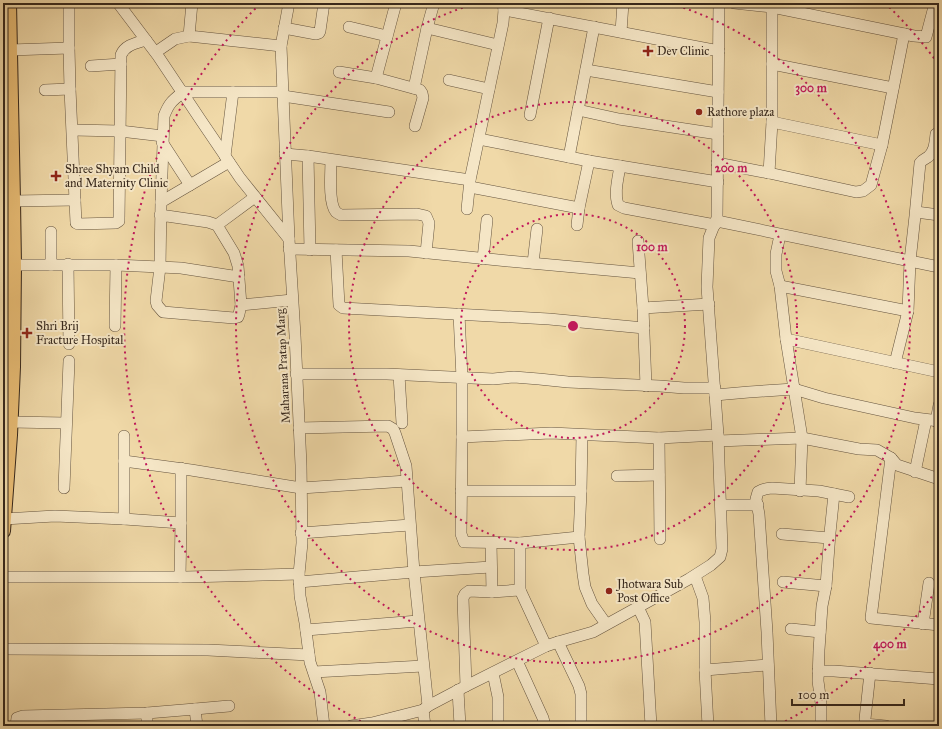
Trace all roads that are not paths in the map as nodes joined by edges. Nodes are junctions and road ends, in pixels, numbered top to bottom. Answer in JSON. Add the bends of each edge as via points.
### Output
{"nodes":[{"id":1,"x":9,"y":3,"type":"edge"},
{"id":2,"x":69,"y":3,"type":"edge"},
{"id":3,"x":118,"y":3,"type":"edge"},
{"id":4,"x":192,"y":3,"type":"edge"},
{"id":5,"x":289,"y":3,"type":"edge"},
{"id":6,"x":324,"y":3,"type":"edge"},
{"id":7,"x":396,"y":3,"type":"edge"},
{"id":8,"x":434,"y":3,"type":"edge"},
{"id":9,"x":623,"y":3,"type":"edge"},
{"id":10,"x":719,"y":3,"type":"edge"},
{"id":11,"x":734,"y":3,"type":"edge"},
{"id":12,"x":504,"y":6,"type":"edge"},
{"id":13,"x":772,"y":7,"type":"junction"},
{"id":14,"x":936,"y":10,"type":"edge"},
{"id":15,"x":549,"y":18,"type":"junction"},
{"id":16,"x":594,"y":26,"type":"junction"},
{"id":17,"x":284,"y":28,"type":"junction"},
{"id":18,"x":349,"y":28,"type":"dead end"},
{"id":19,"x":426,"y":28,"type":"junction"},
{"id":20,"x":621,"y":32,"type":"junction"},
{"id":21,"x":904,"y":34,"type":"junction"},
{"id":22,"x":189,"y":36,"type":"junction"},
{"id":23,"x":387,"y":36,"type":"junction"},
{"id":24,"x":146,"y":40,"type":"junction"},
{"id":25,"x":498,"y":44,"type":"junction"},
{"id":26,"x":281,"y":46,"type":"junction"},
{"id":27,"x":70,"y":48,"type":"junction"},
{"id":28,"x":10,"y":50,"type":"junction"},
{"id":29,"x":718,"y":50,"type":"junction"},
{"id":30,"x":156,"y":52,"type":"junction"},
{"id":31,"x":121,"y":64,"type":"junction"},
{"id":32,"x":772,"y":64,"type":"junction"},
{"id":33,"x":91,"y":66,"type":"dead end"},
{"id":34,"x":586,"y":70,"type":"junction"},
{"id":35,"x":339,"y":72,"type":"dead end"},
{"id":36,"x":376,"y":78,"type":"junction"},
{"id":37,"x":449,"y":80,"type":"dead end"},
{"id":38,"x":414,"y":88,"type":"junction"},
{"id":39,"x":893,"y":88,"type":"junction"},
{"id":40,"x":70,"y":89,"type":"junction"},
{"id":41,"x":489,"y":89,"type":"junction"},
{"id":42,"x":45,"y":90,"type":"dead end"},
{"id":43,"x":183,"y":92,"type":"junction"},
{"id":44,"x":233,"y":92,"type":"junction"},
{"id":45,"x":718,"y":92,"type":"junction"},
{"id":46,"x":282,"y":94,"type":"junction"},
{"id":47,"x":578,"y":110,"type":"junction"},
{"id":48,"x":389,"y":112,"type":"dead end"},
{"id":49,"x":530,"y":115,"type":"dead end"},
{"id":50,"x":772,"y":122,"type":"junction"},
{"id":51,"x":415,"y":126,"type":"dead end"},
{"id":52,"x":73,"y":130,"type":"junction"},
{"id":53,"x":120,"y":131,"type":"junction"},
{"id":54,"x":718,"y":134,"type":"junction"},
{"id":55,"x":936,"y":134,"type":"dead end"},
{"id":56,"x":3,"y":138,"type":"edge"},
{"id":57,"x":162,"y":139,"type":"junction"},
{"id":58,"x":479,"y":139,"type":"junction"},
{"id":59,"x":882,"y":145,"type":"junction"},
{"id":60,"x":285,"y":154,"type":"junction"},
{"id":61,"x":308,"y":156,"type":"junction"},
{"id":62,"x":569,"y":157,"type":"junction"},
{"id":63,"x":227,"y":159,"type":"junction"},
{"id":64,"x":331,"y":160,"type":"junction"},
{"id":65,"x":589,"y":161,"type":"junction"},
{"id":66,"x":717,"y":163,"type":"junction"},
{"id":67,"x":620,"y":166,"type":"junction"},
{"id":68,"x":769,"y":173,"type":"junction"},
{"id":69,"x":718,"y":182,"type":"junction"},
{"id":70,"x":470,"y":184,"type":"junction"},
{"id":71,"x":190,"y":185,"type":"junction"},
{"id":72,"x":255,"y":197,"type":"junction"},
{"id":73,"x":75,"y":200,"type":"junction"},
{"id":74,"x":13,"y":202,"type":"junction"},
{"id":75,"x":161,"y":202,"type":"junction"},
{"id":76,"x":579,"y":208,"type":"junction"},
{"id":77,"x":467,"y":209,"type":"dead end"},
{"id":78,"x":916,"y":212,"type":"junction"},
{"id":79,"x":160,"y":215,"type":"junction"},
{"id":80,"x":939,"y":215,"type":"edge"},
{"id":81,"x":487,"y":220,"type":"dead end"},
{"id":82,"x":3,"y":223,"type":"edge"},
{"id":83,"x":716,"y":223,"type":"junction"},
{"id":84,"x":217,"y":225,"type":"junction"},
{"id":85,"x":577,"y":225,"type":"dead end"},
{"id":86,"x":537,"y":229,"type":"dead end"},
{"id":87,"x":51,"y":232,"type":"dead end"},
{"id":88,"x":780,"y":235,"type":"junction"},
{"id":89,"x":638,"y":242,"type":"dead end"},
{"id":90,"x":289,"y":244,"type":"junction"},
{"id":91,"x":310,"y":250,"type":"junction"},
{"id":92,"x":336,"y":250,"type":"junction"},
{"id":93,"x":426,"y":253,"type":"junction"},
{"id":94,"x":483,"y":259,"type":"junction"},
{"id":95,"x":910,"y":261,"type":"junction"},
{"id":96,"x":533,"y":263,"type":"junction"},
{"id":97,"x":7,"y":264,"type":"edge"},
{"id":98,"x":51,"y":264,"type":"junction"},
{"id":99,"x":68,"y":264,"type":"junction"},
{"id":100,"x":116,"y":265,"type":"junction"},
{"id":101,"x":160,"y":267,"type":"junction"},
{"id":102,"x":939,"y":267,"type":"edge"},
{"id":103,"x":640,"y":273,"type":"junction"},
{"id":104,"x":239,"y":278,"type":"junction"},
{"id":105,"x":780,"y":286,"type":"junction"},
{"id":106,"x":292,"y":300,"type":"junction"},
{"id":107,"x":709,"y":304,"type":"junction"},
{"id":108,"x":241,"y":305,"type":"junction"},
{"id":109,"x":642,"y":308,"type":"junction"},
{"id":110,"x":908,"y":311,"type":"junction"},
{"id":111,"x":459,"y":314,"type":"junction"},
{"id":112,"x":115,"y":326,"type":"dead end"},
{"id":113,"x":644,"y":328,"type":"junction"},
{"id":114,"x":786,"y":339,"type":"junction"},
{"id":115,"x":69,"y":344,"type":"dead end"},
{"id":116,"x":70,"y":361,"type":"dead end"},
{"id":117,"x":3,"y":362,"type":"edge"},
{"id":118,"x":895,"y":363,"type":"junction"},
{"id":119,"x":939,"y":372,"type":"edge"},
{"id":120,"x":296,"y":374,"type":"junction"},
{"id":121,"x":400,"y":375,"type":"junction"},
{"id":122,"x":462,"y":378,"type":"junction"},
{"id":123,"x":3,"y":380,"type":"edge"},
{"id":124,"x":646,"y":386,"type":"junction"},
{"id":125,"x":794,"y":389,"type":"junction"},
{"id":126,"x":715,"y":392,"type":"junction"},
{"id":127,"x":939,"y":405,"type":"edge"},
{"id":128,"x":933,"y":421,"type":"edge"},
{"id":129,"x":11,"y":422,"type":"junction"},
{"id":130,"x":66,"y":423,"type":"junction"},
{"id":131,"x":402,"y":423,"type":"dead end"},
{"id":132,"x":299,"y":428,"type":"junction"},
{"id":133,"x":582,"y":435,"type":"junction"},
{"id":134,"x":124,"y":436,"type":"dead end"},
{"id":135,"x":462,"y":437,"type":"junction"},
{"id":136,"x":659,"y":438,"type":"junction"},
{"id":137,"x":718,"y":438,"type":"junction"},
{"id":138,"x":802,"y":438,"type":"junction"},
{"id":139,"x":891,"y":458,"type":"junction"},
{"id":140,"x":124,"y":461,"type":"junction"},
{"id":141,"x":181,"y":468,"type":"junction"},
{"id":142,"x":915,"y":472,"type":"junction"},
{"id":143,"x":659,"y":475,"type":"junction"},
{"id":144,"x":617,"y":476,"type":"dead end"},
{"id":145,"x":939,"y":479,"type":"edge"},
{"id":146,"x":407,"y":481,"type":"junction"},
{"id":147,"x":64,"y":488,"type":"dead end"},
{"id":148,"x":301,"y":488,"type":"junction"},
{"id":149,"x":462,"y":491,"type":"junction"},
{"id":150,"x":581,"y":491,"type":"junction"},
{"id":151,"x":800,"y":491,"type":"junction"},
{"id":152,"x":834,"y":494,"type":"junction"},
{"id":153,"x":849,"y":497,"type":"dead end"},
{"id":154,"x":721,"y":505,"type":"junction"},
{"id":155,"x":758,"y":505,"type":"junction"},
{"id":156,"x":124,"y":519,"type":"junction"},
{"id":157,"x":181,"y":523,"type":"junction"},
{"id":158,"x":4,"y":525,"type":"edge"},
{"id":159,"x":410,"y":525,"type":"junction"},
{"id":160,"x":301,"y":533,"type":"junction"},
{"id":161,"x":782,"y":534,"type":"dead end"},
{"id":162,"x":579,"y":537,"type":"junction"},
{"id":163,"x":829,"y":538,"type":"junction"},
{"id":164,"x":660,"y":539,"type":"dead end"},
{"id":165,"x":491,"y":543,"type":"junction"},
{"id":166,"x":520,"y":543,"type":"junction"},
{"id":167,"x":491,"y":567,"type":"junction"},
{"id":168,"x":414,"y":572,"type":"junction"},
{"id":169,"x":695,"y":576,"type":"junction"},
{"id":170,"x":3,"y":577,"type":"edge"},
{"id":171,"x":180,"y":577,"type":"junction"},
{"id":172,"x":299,"y":578,"type":"junction"},
{"id":173,"x":783,"y":582,"type":"dead end"},
{"id":174,"x":928,"y":582,"type":"dead end"},
{"id":175,"x":826,"y":586,"type":"junction"},
{"id":176,"x":520,"y":590,"type":"junction"},
{"id":177,"x":492,"y":592,"type":"junction"},
{"id":178,"x":638,"y":607,"type":"junction"},
{"id":179,"x":418,"y":621,"type":"junction"},
{"id":180,"x":606,"y":624,"type":"junction"},
{"id":181,"x":922,"y":624,"type":"junction"},
{"id":182,"x":939,"y":625,"type":"edge"},
{"id":183,"x":791,"y":629,"type":"dead end"},
{"id":184,"x":306,"y":630,"type":"junction"},
{"id":185,"x":820,"y":632,"type":"junction"},
{"id":186,"x":558,"y":642,"type":"junction"},
{"id":187,"x":546,"y":646,"type":"junction"},
{"id":188,"x":3,"y":649,"type":"edge"},
{"id":189,"x":309,"y":655,"type":"junction"},
{"id":190,"x":516,"y":661,"type":"junction"},
{"id":191,"x":768,"y":665,"type":"junction"},
{"id":192,"x":423,"y":666,"type":"junction"},
{"id":193,"x":705,"y":670,"type":"junction"},
{"id":194,"x":818,"y":671,"type":"junction"},
{"id":195,"x":314,"y":672,"type":"junction"},
{"id":196,"x":493,"y":673,"type":"junction"},
{"id":197,"x":870,"y":674,"type":"junction"},
{"id":198,"x":939,"y":679,"type":"edge"},
{"id":199,"x":462,"y":688,"type":"junction"},
{"id":200,"x":229,"y":706,"type":"dead end"},
{"id":201,"x":425,"y":708,"type":"junction"},
{"id":202,"x":195,"y":709,"type":"junction"},
{"id":203,"x":147,"y":713,"type":"junction"},
{"id":204,"x":16,"y":726,"type":"edge"},
{"id":205,"x":147,"y":726,"type":"edge"},
{"id":206,"x":197,"y":726,"type":"edge"},
{"id":207,"x":324,"y":726,"type":"edge"},
{"id":208,"x":351,"y":726,"type":"edge"},
{"id":209,"x":425,"y":726,"type":"edge"},
{"id":210,"x":460,"y":726,"type":"edge"},
{"id":211,"x":498,"y":726,"type":"edge"},
{"id":212,"x":545,"y":726,"type":"edge"},
{"id":213,"x":581,"y":726,"type":"edge"},
{"id":214,"x":651,"y":726,"type":"edge"},
{"id":215,"x":708,"y":726,"type":"edge"},
{"id":216,"x":771,"y":726,"type":"edge"},
{"id":217,"x":821,"y":726,"type":"edge"},
{"id":218,"x":886,"y":726,"type":"edge"}],
"edges":[{"from":1,"to":28,"type":"main road"},
{"from":2,"to":27,"type":"street"},
{"from":3,"to":24,"type":"street"},
{"from":4,"to":22,"type":"street"},
{"from":5,"to":17,"type":"street","name":"Maharana Pratap Marg"},
{"from":6,"to":17,"type":"street","via":[[318,33]]},
{"from":7,"to":23,"type":"street"},
{"from":8,"to":19,"type":"street"},
{"from":9,"to":20,"type":"street"},
{"from":10,"to":29,"type":"street"},
{"from":11,"to":13,"type":"street"},
{"from":12,"to":15,"type":"street"},
{"from":12,"to":25,"type":"street"},
{"from":13,"to":21,"type":"street"},
{"from":13,"to":32,"type":"street"},
{"from":14,"to":21,"type":"street","via":[[926,37]]},
{"from":15,"to":16,"type":"street"},
{"from":15,"to":49,"type":"street"},
{"from":16,"to":20,"type":"street"},
{"from":16,"to":34,"type":"street"},
{"from":17,"to":26,"type":"street","name":"Maharana Pratap Marg"},
{"from":18,"to":23,"type":"street"},
{"from":19,"to":25,"type":"street"},
{"from":19,"to":38,"type":"street"},
{"from":20,"to":29,"type":"street"},
{"from":21,"to":39,"type":"street"},
{"from":22,"to":26,"type":"street"},
{"from":22,"to":30,"type":"street","via":[[175,39]]},
{"from":23,"to":36,"type":"street"},
{"from":24,"to":30,"type":"street"},
{"from":24,"to":31,"type":"street","via":[[125,49],[121,56]]},
{"from":25,"to":41,"type":"street"},
{"from":26,"to":46,"type":"street","name":"Maharana Pratap Marg"},
{"from":27,"to":28,"type":"street"},
{"from":27,"to":40,"type":"street"},
{"from":28,"to":74,"type":"main road"},
{"from":29,"to":45,"type":"street"},
{"from":30,"to":43,"type":"street"},
{"from":31,"to":33,"type":"street"},
{"from":31,"to":53,"type":"street"},
{"from":32,"to":39,"type":"street"},
{"from":32,"to":50,"type":"street"},
{"from":34,"to":45,"type":"street"},
{"from":34,"to":47,"type":"street"},
{"from":35,"to":36,"type":"street"},
{"from":36,"to":38,"type":"street"},
{"from":37,"to":41,"type":"street"},
{"from":38,"to":51,"type":"street","via":[[422,92],[423,98]]},
{"from":39,"to":59,"type":"street"},
{"from":40,"to":42,"type":"street"},
{"from":40,"to":52,"type":"street"},
{"from":41,"to":58,"type":"street"},
{"from":43,"to":44,"type":"street"},
{"from":43,"to":57,"type":"street","via":[[167,106]]},
{"from":43,"to":63,"type":"street"},
{"from":44,"to":46,"type":"street"},
{"from":44,"to":63,"type":"street"},
{"from":45,"to":54,"type":"street"},
{"from":46,"to":48,"type":"street"},
{"from":46,"to":60,"type":"street","name":"Maharana Pratap Marg"},
{"from":47,"to":54,"type":"street"},
{"from":47,"to":62,"type":"street"},
{"from":50,"to":59,"type":"street"},
{"from":50,"to":68,"type":"street"},
{"from":52,"to":53,"type":"street"},
{"from":52,"to":73,"type":"street"},
{"from":53,"to":57,"type":"street"},
{"from":53,"to":73,"type":"street","via":[[119,221],[77,224]]},
{"from":54,"to":66,"type":"street"},
{"from":55,"to":78,"type":"street","via":[[933,150],[920,163]]},
{"from":56,"to":82,"type":"main road"},
{"from":57,"to":71,"type":"street"},
{"from":57,"to":75,"type":"street"},
{"from":58,"to":62,"type":"street"},
{"from":58,"to":70,"type":"street"},
{"from":59,"to":68,"type":"street","via":[[871,185],[864,191],[856,192]]},
{"from":60,"to":61,"type":"street"},
{"from":60,"to":90,"type":"street","name":"Maharana Pratap Marg"},
{"from":61,"to":64,"type":"street"},
{"from":61,"to":91,"type":"street"},
{"from":62,"to":65,"type":"street"},
{"from":63,"to":71,"type":"street"},
{"from":63,"to":72,"type":"street"},
{"from":64,"to":70,"type":"street"},
{"from":64,"to":93,"type":"street","via":[[331,192],[335,212],[341,215],[426,216],[429,223]]},
{"from":65,"to":67,"type":"street"},
{"from":65,"to":76,"type":"street"},
{"from":66,"to":68,"type":"street"},
{"from":66,"to":69,"type":"street"},
{"from":67,"to":69,"type":"street"},
{"from":67,"to":83,"type":"street","via":[[616,194],[618,205]]},
{"from":69,"to":83,"type":"street"},
{"from":70,"to":76,"type":"street"},
{"from":70,"to":77,"type":"street"},
{"from":71,"to":75,"type":"street"},
{"from":72,"to":84,"type":"street"},
{"from":72,"to":90,"type":"street"},
{"from":73,"to":74,"type":"street"},
{"from":74,"to":97,"type":"main road"},
{"from":75,"to":79,"type":"street"},
{"from":76,"to":85,"type":"street"},
{"from":78,"to":80,"type":"street"},
{"from":78,"to":95,"type":"street"},
{"from":79,"to":84,"type":"street"},
{"from":79,"to":101,"type":"street"},
{"from":81,"to":94,"type":"street"},
{"from":82,"to":97,"type":"main road"},
{"from":83,"to":88,"type":"street"},
{"from":83,"to":107,"type":"street","via":[[708,249]]},
{"from":84,"to":104,"type":"street","via":[[234,253]]},
{"from":86,"to":96,"type":"street"},
{"from":87,"to":98,"type":"street"},
{"from":88,"to":95,"type":"street"},
{"from":88,"to":105,"type":"street","via":[[776,271]]},
{"from":89,"to":103,"type":"street"},
{"from":90,"to":91,"type":"street"},
{"from":90,"to":106,"type":"street","name":"Maharana Pratap Marg"},
{"from":91,"to":92,"type":"street"},
{"from":92,"to":93,"type":"street"},
{"from":92,"to":111,"type":"street","via":[[339,304],[344,308]]},
{"from":93,"to":94,"type":"street"},
{"from":94,"to":96,"type":"street"},
{"from":95,"to":102,"type":"street"},
{"from":95,"to":110,"type":"street"},
{"from":96,"to":103,"type":"street"},
{"from":97,"to":98,"type":"street"},
{"from":97,"to":117,"type":"main road"},
{"from":97,"to":129,"type":"main road"},
{"from":98,"to":99,"type":"street"},
{"from":99,"to":100,"type":"street"},
{"from":99,"to":115,"type":"street"},
{"from":100,"to":101,"type":"street"},
{"from":100,"to":112,"type":"street"},
{"from":101,"to":104,"type":"street"},
{"from":101,"to":108,"type":"street","via":[[156,301],[163,312],[234,318],[238,317]]},
{"from":103,"to":109,"type":"street"},
{"from":104,"to":108,"type":"street"},
{"from":105,"to":110,"type":"street"},
{"from":105,"to":114,"type":"street"},
{"from":106,"to":108,"type":"street"},
{"from":106,"to":120,"type":"street","name":"Maharana Pratap Marg"},
{"from":107,"to":109,"type":"street"},
{"from":107,"to":126,"type":"street"},
{"from":109,"to":113,"type":"street"},
{"from":110,"to":118,"type":"street"},
{"from":111,"to":113,"type":"street"},
{"from":111,"to":122,"type":"street"},
{"from":113,"to":124,"type":"street"},
{"from":114,"to":118,"type":"street"},
{"from":114,"to":125,"type":"street"},
{"from":116,"to":130,"type":"street"},
{"from":117,"to":123,"type":"main road"},
{"from":118,"to":119,"type":"street"},
{"from":120,"to":121,"type":"street"},
{"from":120,"to":132,"type":"street","name":"Maharana Pratap Marg"},
{"from":121,"to":122,"type":"street"},
{"from":121,"to":131,"type":"street"},
{"from":122,"to":124,"type":"street","via":[[514,377]]},
{"from":122,"to":135,"type":"street"},
{"from":124,"to":126,"type":"street"},
{"from":125,"to":126,"type":"street"},
{"from":125,"to":128,"type":"street","via":[[824,398]]},
{"from":125,"to":138,"type":"street"},
{"from":126,"to":137,"type":"street"},
{"from":127,"to":128,"type":"street"},
{"from":128,"to":142,"type":"street"},
{"from":129,"to":130,"type":"street"},
{"from":129,"to":158,"type":"main road"},
{"from":130,"to":147,"type":"street"},
{"from":132,"to":146,"type":"street","via":[[388,426],[395,433],[406,466]]},
{"from":132,"to":148,"type":"street","name":"Maharana Pratap Marg"},
{"from":133,"to":135,"type":"street","via":[[551,433]]},
{"from":133,"to":136,"type":"street"},
{"from":133,"to":150,"type":"street"},
{"from":134,"to":140,"type":"street"},
{"from":135,"to":149,"type":"street"},
{"from":136,"to":137,"type":"street"},
{"from":136,"to":143,"type":"street"},
{"from":137,"to":138,"type":"street"},
{"from":137,"to":154,"type":"street"},
{"from":138,"to":139,"type":"street","via":[[877,450]]},
{"from":138,"to":151,"type":"street"},
{"from":139,"to":142,"type":"street","via":[[897,465]]},
{"from":139,"to":181,"type":"street","via":[[871,618]]},
{"from":140,"to":141,"type":"street"},
{"from":140,"to":156,"type":"street"},
{"from":141,"to":148,"type":"street"},
{"from":141,"to":157,"type":"street"},
{"from":142,"to":145,"type":"street"},
{"from":143,"to":144,"type":"street"},
{"from":143,"to":164,"type":"street"},
{"from":146,"to":148,"type":"street"},
{"from":146,"to":159,"type":"street"},
{"from":148,"to":160,"type":"street","name":"Maharana Pratap Marg"},
{"from":149,"to":150,"type":"street"},
{"from":149,"to":165,"type":"street","via":[[461,534],[464,542]]},
{"from":150,"to":162,"type":"street"},
{"from":151,"to":152,"type":"street"},
{"from":151,"to":155,"type":"street","via":[[766,488],[758,492]]},
{"from":152,"to":153,"type":"street"},
{"from":152,"to":163,"type":"street"},
{"from":154,"to":155,"type":"street"},
{"from":154,"to":169,"type":"street","via":[[720,557]]},
{"from":155,"to":191,"type":"street"},
{"from":156,"to":157,"type":"street"},
{"from":156,"to":158,"type":"street","via":[[55,516]]},
{"from":157,"to":171,"type":"street"},
{"from":159,"to":160,"type":"street"},
{"from":159,"to":168,"type":"street"},
{"from":160,"to":172,"type":"street","name":"Maharana Pratap Marg"},
{"from":161,"to":163,"type":"street"},
{"from":162,"to":166,"type":"street"},
{"from":162,"to":180,"type":"street","via":[[585,587],[592,604]]},
{"from":163,"to":175,"type":"street"},
{"from":165,"to":166,"type":"street"},
{"from":165,"to":167,"type":"street"},
{"from":166,"to":176,"type":"street"},
{"from":167,"to":168,"type":"street"},
{"from":167,"to":177,"type":"street"},
{"from":168,"to":172,"type":"street"},
{"from":168,"to":179,"type":"street"},
{"from":169,"to":178,"type":"street"},
{"from":169,"to":193,"type":"street","via":[[703,598]]},
{"from":170,"to":171,"type":"street"},
{"from":171,"to":172,"type":"street"},
{"from":172,"to":184,"type":"street","name":"Maharana Pratap Marg"},
{"from":173,"to":175,"type":"street"},
{"from":174,"to":181,"type":"street"},
{"from":175,"to":185,"type":"street"},
{"from":176,"to":177,"type":"street"},
{"from":176,"to":187,"type":"street"},
{"from":177,"to":199,"type":"street","via":[[469,591],[462,598]]},
{"from":178,"to":180,"type":"street"},
{"from":178,"to":214,"type":"street","via":[[645,622]]},
{"from":179,"to":184,"type":"street"},
{"from":179,"to":192,"type":"street"},
{"from":180,"to":186,"type":"street","via":[[593,632]]},
{"from":181,"to":182,"type":"street"},
{"from":183,"to":185,"type":"street"},
{"from":184,"to":189,"type":"street","name":"Maharana Pratap Marg"},
{"from":185,"to":194,"type":"street"},
{"from":186,"to":187,"type":"street"},
{"from":186,"to":213,"type":"street","via":[[579,686]]},
{"from":187,"to":190,"type":"street"},
{"from":188,"to":189,"type":"street","via":[[208,650]]},
{"from":189,"to":195,"type":"street","name":"Maharana Pratap Marg"},
{"from":190,"to":196,"type":"street"},
{"from":190,"to":212,"type":"street"},
{"from":191,"to":193,"type":"street"},
{"from":191,"to":216,"type":"street"},
{"from":192,"to":195,"type":"street"},
{"from":192,"to":201,"type":"street"},
{"from":193,"to":215,"type":"street"},
{"from":194,"to":197,"type":"street"},
{"from":194,"to":217,"type":"street"},
{"from":195,"to":207,"type":"street","name":"Maharana Pratap Marg","via":[[320,692]]},
{"from":196,"to":199,"type":"street"},
{"from":196,"to":211,"type":"street","via":[[498,696]]},
{"from":197,"to":198,"type":"street"},
{"from":197,"to":218,"type":"street","via":[[865,724]]},
{"from":199,"to":201,"type":"street"},
{"from":199,"to":210,"type":"street"},
{"from":200,"to":202,"type":"street"},
{"from":201,"to":208,"type":"street","via":[[372,723]]},
{"from":201,"to":209,"type":"street"},
{"from":202,"to":203,"type":"street"},
{"from":202,"to":206,"type":"street"},
{"from":203,"to":204,"type":"street","via":[[23,716],[17,718]]},
{"from":203,"to":205,"type":"street"}]}
